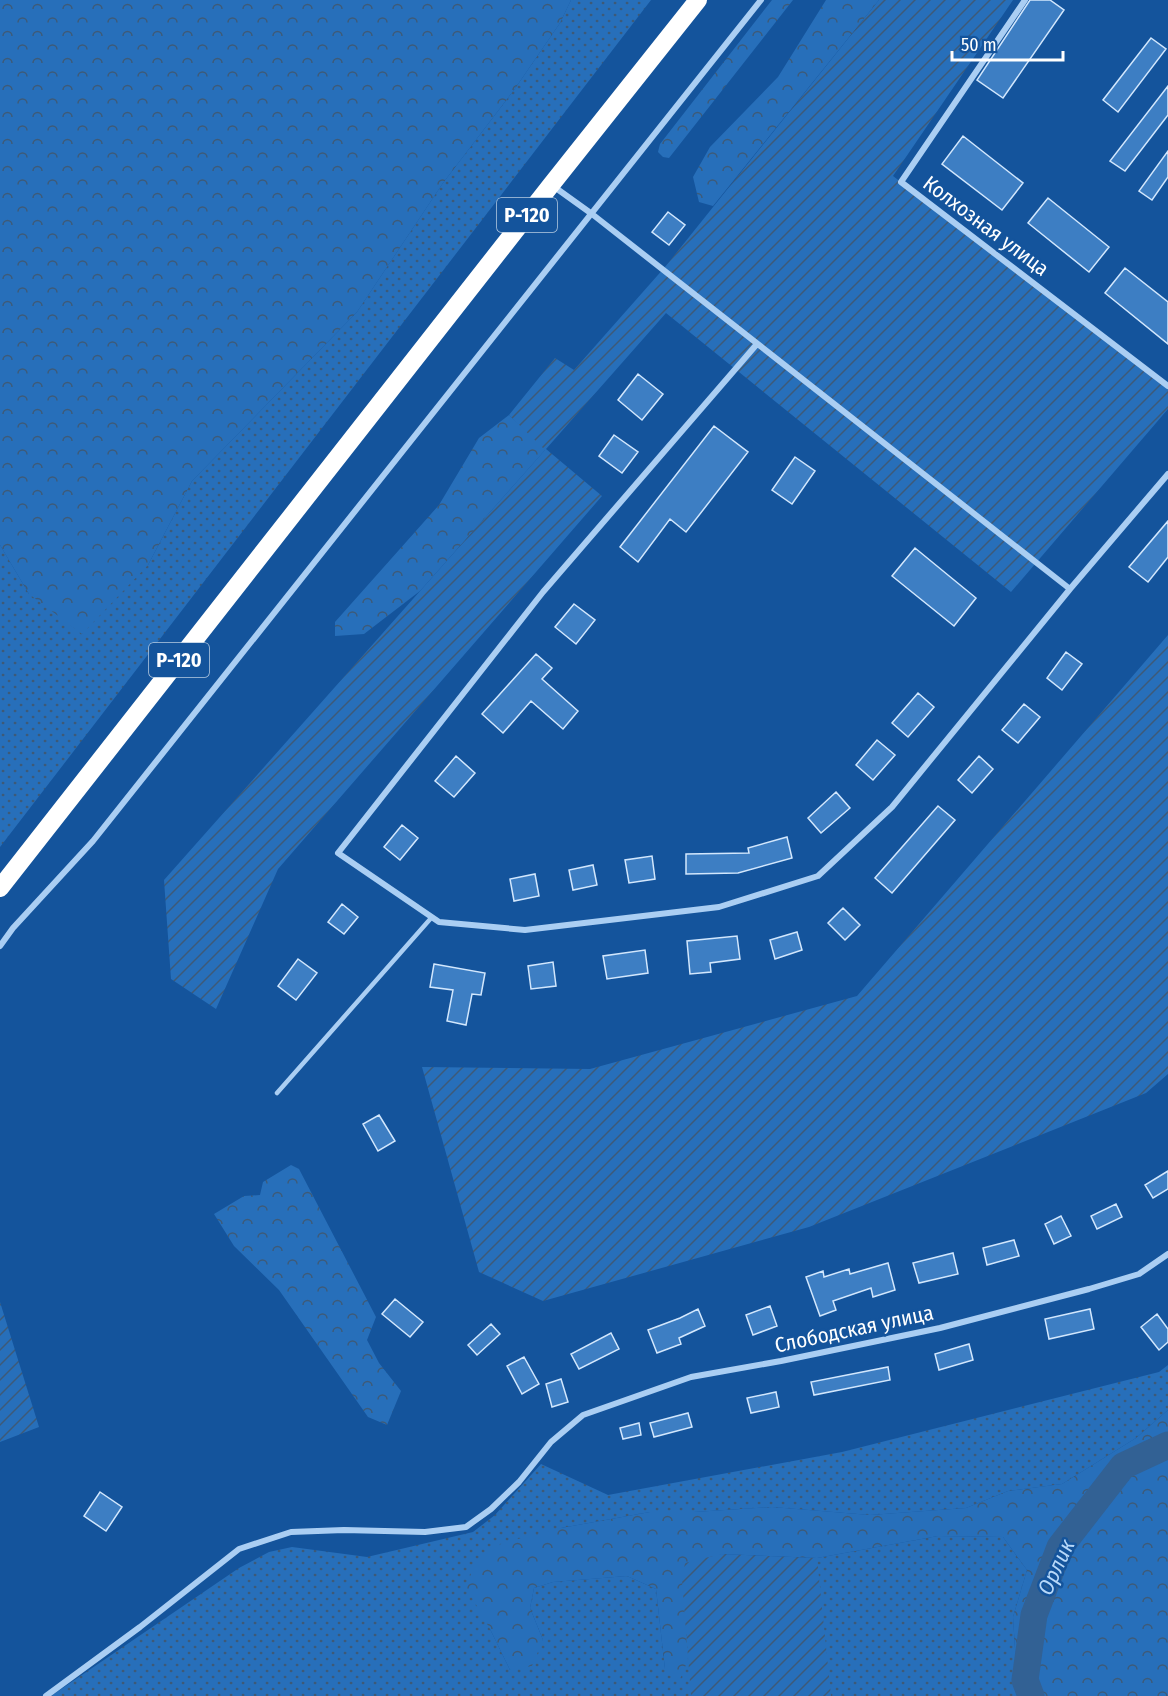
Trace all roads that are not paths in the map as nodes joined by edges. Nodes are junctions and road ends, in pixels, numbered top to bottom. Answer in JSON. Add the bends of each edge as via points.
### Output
{"nodes":[{"id":1,"x":698,"y":0,"type":"edge"},
{"id":2,"x":760,"y":0,"type":"edge"},
{"id":3,"x":1025,"y":0,"type":"edge"},
{"id":4,"x":551,"y":185,"type":"junction"},
{"id":5,"x":592,"y":214,"type":"junction"},
{"id":6,"x":757,"y":344,"type":"junction"},
{"id":7,"x":1168,"y":386,"type":"edge"},
{"id":8,"x":1168,"y":474,"type":"edge"},
{"id":9,"x":1070,"y":589,"type":"junction"},
{"id":10,"x":0,"y":888,"type":"edge"},
{"id":11,"x":432,"y":917,"type":"junction"},
{"id":12,"x":0,"y":946,"type":"edge"},
{"id":13,"x":277,"y":1093,"type":"dead end"},
{"id":14,"x":1168,"y":1254,"type":"edge"},
{"id":15,"x":46,"y":1696,"type":"edge"}],
"edges":[{"from":1,"to":4,"type":"highway","number":"Р-120"},
{"from":2,"to":5,"type":"street"},
{"from":3,"to":7,"type":"street","name":"Колхозная улица","via":[[901,182]]},
{"from":4,"to":5,"type":"street"},
{"from":4,"to":10,"type":"highway","number":"Р-120"},
{"from":5,"to":6,"type":"street"},
{"from":5,"to":12,"type":"street","via":[[93,842]]},
{"from":6,"to":9,"type":"street"},
{"from":6,"to":11,"type":"street","via":[[543,592],[338,853]]},
{"from":8,"to":9,"type":"street"},
{"from":9,"to":11,"type":"street","via":[[892,807],[818,876],[719,908],[525,930],[439,922]]},
{"from":11,"to":13,"type":"lane"},
{"from":14,"to":15,"type":"street","name":"Слободская улица","via":[[1139,1274],[940,1328],[692,1377],[583,1415],[551,1442],[491,1509],[466,1527],[425,1532],[291,1532],[240,1549]]}]}
